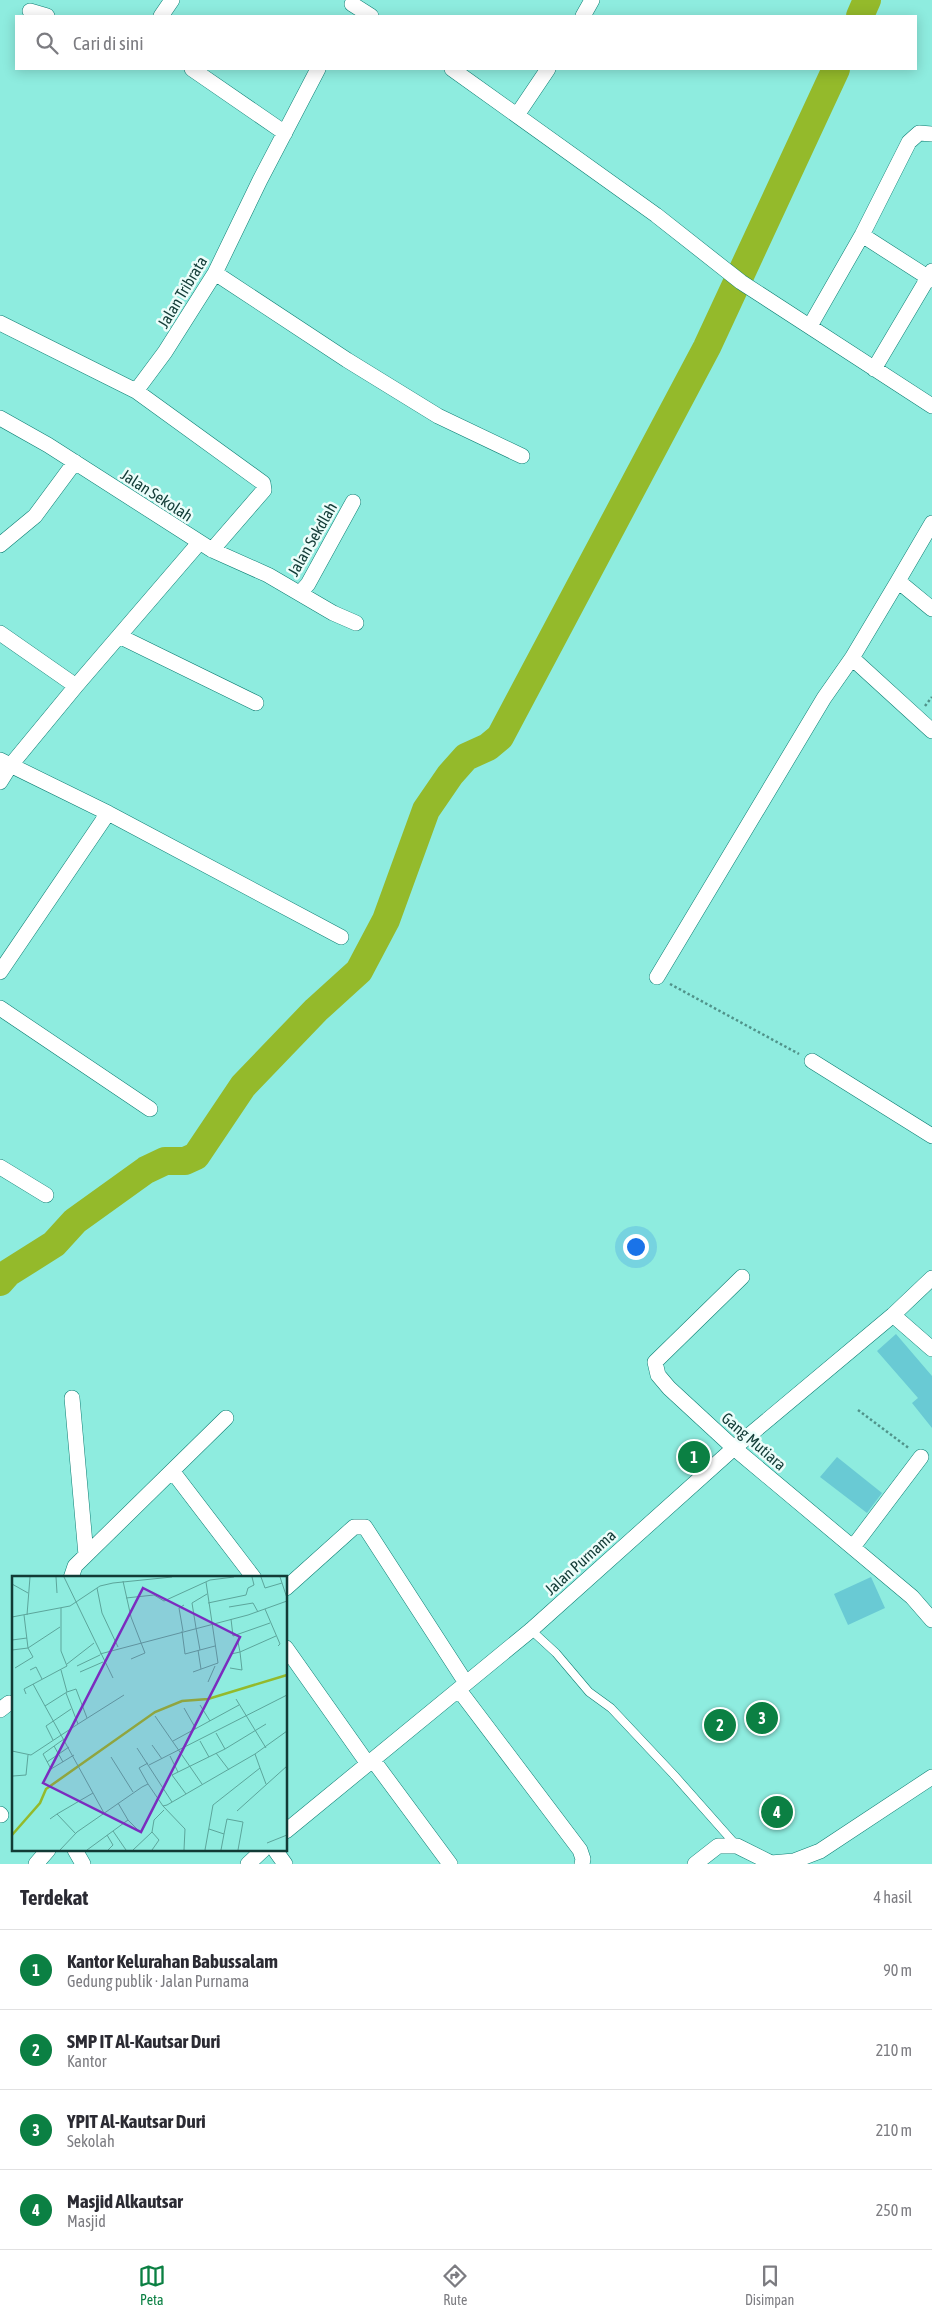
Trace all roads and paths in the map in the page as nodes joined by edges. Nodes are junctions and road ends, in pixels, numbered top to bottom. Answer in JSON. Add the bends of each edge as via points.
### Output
{"nodes":[{"id":1,"x":172,"y":0,"type":"edge"},
{"id":2,"x":592,"y":0,"type":"edge"},
{"id":3,"x":350,"y":7,"type":"edge"},
{"id":4,"x":30,"y":11,"type":"dead end"},
{"id":5,"x":44,"y":15,"type":"edge"},
{"id":6,"x":162,"y":15,"type":"edge"},
{"id":7,"x":369,"y":15,"type":"edge"},
{"id":8,"x":584,"y":15,"type":"edge"},
{"id":9,"x":193,"y":70,"type":"edge"},
{"id":10,"x":317,"y":70,"type":"edge"},
{"id":11,"x":453,"y":70,"type":"edge"},
{"id":12,"x":547,"y":70,"type":"edge"},
{"id":13,"x":516,"y":115,"type":"junction"},
{"id":14,"x":285,"y":133,"type":"junction"},
{"id":15,"x":932,"y":134,"type":"edge"},
{"id":16,"x":862,"y":235,"type":"junction"},
{"id":17,"x":215,"y":274,"type":"junction"},
{"id":18,"x":931,"y":276,"type":"edge"},
{"id":19,"x":0,"y":323,"type":"edge"},
{"id":20,"x":810,"y":326,"type":"junction"},
{"id":21,"x":874,"y":369,"type":"junction"},
{"id":22,"x":136,"y":391,"type":"junction"},
{"id":23,"x":932,"y":406,"type":"edge"},
{"id":24,"x":0,"y":418,"type":"edge"},
{"id":25,"x":522,"y":456,"type":"dead end"},
{"id":26,"x":75,"y":462,"type":"junction"},
{"id":27,"x":353,"y":502,"type":"dead end"},
{"id":28,"x":932,"y":522,"type":"edge"},
{"id":29,"x":0,"y":545,"type":"edge"},
{"id":30,"x":205,"y":546,"type":"junction"},
{"id":31,"x":898,"y":581,"type":"junction"},
{"id":32,"x":300,"y":593,"type":"junction"},
{"id":33,"x":932,"y":609,"type":"edge"},
{"id":34,"x":356,"y":623,"type":"dead end"},
{"id":35,"x":0,"y":633,"type":"edge"},
{"id":36,"x":119,"y":636,"type":"junction"},
{"id":37,"x":852,"y":658,"type":"junction"},
{"id":38,"x":76,"y":686,"type":"junction"},
{"id":39,"x":256,"y":704,"type":"dead end"},
{"id":40,"x":932,"y":731,"type":"edge"},
{"id":41,"x":5,"y":763,"type":"edge"},
{"id":42,"x":0,"y":782,"type":"edge"},
{"id":43,"x":108,"y":813,"type":"junction"},
{"id":44,"x":341,"y":937,"type":"dead end"},
{"id":45,"x":0,"y":972,"type":"edge"},
{"id":46,"x":657,"y":977,"type":"joint"},
{"id":47,"x":0,"y":1008,"type":"edge"},
{"id":48,"x":812,"y":1060,"type":"joint"},
{"id":49,"x":150,"y":1108,"type":"dead end"},
{"id":50,"x":932,"y":1136,"type":"edge"},
{"id":51,"x":0,"y":1167,"type":"edge"},
{"id":52,"x":46,"y":1195,"type":"dead end"},
{"id":53,"x":742,"y":1277,"type":"dead end"},
{"id":54,"x":932,"y":1278,"type":"edge"},
{"id":55,"x":893,"y":1315,"type":"junction"},
{"id":56,"x":932,"y":1349,"type":"edge"},
{"id":57,"x":72,"y":1398,"type":"dead end"},
{"id":58,"x":858,"y":1410,"type":"dead end"},
{"id":59,"x":226,"y":1418,"type":"dead end"},
{"id":60,"x":734,"y":1448,"type":"junction"},
{"id":61,"x":921,"y":1457,"type":"joint"},
{"id":62,"x":173,"y":1472,"type":"junction"},
{"id":63,"x":853,"y":1547,"type":"junction"},
{"id":64,"x":86,"y":1555,"type":"junction"},
{"id":65,"x":72,"y":1576,"type":"edge"},
{"id":66,"x":252,"y":1576,"type":"edge"},
{"id":67,"x":288,"y":1586,"type":"edge"},
{"id":68,"x":932,"y":1620,"type":"edge"},
{"id":69,"x":531,"y":1630,"type":"junction"},
{"id":70,"x":288,"y":1651,"type":"edge"},
{"id":71,"x":463,"y":1687,"type":"junction"},
{"id":72,"x":370,"y":1762,"type":"junction"},
{"id":73,"x":932,"y":1778,"type":"edge"},
{"id":74,"x":288,"y":1829,"type":"edge"},
{"id":75,"x":736,"y":1846,"type":"junction"},
{"id":76,"x":46,"y":1852,"type":"edge"},
{"id":77,"x":76,"y":1852,"type":"edge"},
{"id":78,"x":262,"y":1852,"type":"edge"},
{"id":79,"x":276,"y":1852,"type":"edge"},
{"id":80,"x":36,"y":1864,"type":"edge"},
{"id":81,"x":83,"y":1864,"type":"edge"},
{"id":82,"x":248,"y":1864,"type":"edge"},
{"id":83,"x":285,"y":1864,"type":"edge"},
{"id":84,"x":450,"y":1864,"type":"edge"},
{"id":85,"x":582,"y":1864,"type":"edge"},
{"id":86,"x":695,"y":1864,"type":"edge"}],
"edges":[{"from":1,"to":6,"type":"street"},
{"from":2,"to":8,"type":"street"},
{"from":3,"to":7,"type":"street"},
{"from":4,"to":5,"type":"street"},
{"from":9,"to":14,"type":"street"},
{"from":10,"to":14,"type":"street","name":"Jalan Tribrata"},
{"from":11,"to":13,"type":"street"},
{"from":12,"to":13,"type":"street"},
{"from":13,"to":20,"type":"street","via":[[756,291]]},
{"from":14,"to":17,"type":"street","name":"Jalan Tribrata"},
{"from":15,"to":16,"type":"street","via":[[919,134],[909,142]]},
{"from":16,"to":18,"type":"street"},
{"from":16,"to":20,"type":"street"},
{"from":17,"to":22,"type":"street","name":"Jalan Tribrata","via":[[170,346]]},
{"from":17,"to":25,"type":"street","via":[[438,416]]},
{"from":18,"to":21,"type":"street"},
{"from":19,"to":22,"type":"street"},
{"from":20,"to":21,"type":"street"},
{"from":21,"to":23,"type":"street"},
{"from":22,"to":30,"type":"street","via":[[263,483],[264,490],[254,503]]},
{"from":24,"to":26,"type":"street","name":"Jalan Sekolah"},
{"from":26,"to":29,"type":"street","via":[[35,516]]},
{"from":26,"to":30,"type":"street","name":"Jalan Sekolah"},
{"from":27,"to":32,"type":"street","name":"Jalan Sekdlah"},
{"from":28,"to":31,"type":"street"},
{"from":30,"to":32,"type":"street","name":"Jalan Sekolah"},
{"from":30,"to":36,"type":"street"},
{"from":31,"to":33,"type":"street"},
{"from":31,"to":37,"type":"street"},
{"from":32,"to":34,"type":"street","name":"Jalan Sekolah"},
{"from":35,"to":38,"type":"street"},
{"from":36,"to":38,"type":"street"},
{"from":36,"to":39,"type":"street"},
{"from":37,"to":40,"type":"street"},
{"from":37,"to":46,"type":"street","via":[[824,698]]},
{"from":38,"to":41,"type":"street"},
{"from":41,"to":42,"type":"street"},
{"from":41,"to":43,"type":"street"},
{"from":43,"to":44,"type":"street"},
{"from":43,"to":45,"type":"street"},
{"from":46,"to":48,"type":"path"},
{"from":47,"to":49,"type":"street"},
{"from":48,"to":50,"type":"street"},
{"from":51,"to":52,"type":"street"},
{"from":53,"to":60,"type":"street","name":"Gang Mutiara","via":[[654,1365],[669,1388]]},
{"from":54,"to":55,"type":"street","name":"Jalan Purnama"},
{"from":55,"to":56,"type":"street"},
{"from":55,"to":60,"type":"street","name":"Jalan Purnama"},
{"from":57,"to":64,"type":"street"},
{"from":58,"to":61,"type":"path"},
{"from":59,"to":62,"type":"street"},
{"from":60,"to":63,"type":"street","name":"Gang Mutiara"},
{"from":60,"to":69,"type":"street","name":"Jalan Purnama"},
{"from":61,"to":63,"type":"street"},
{"from":62,"to":64,"type":"street"},
{"from":62,"to":66,"type":"street"},
{"from":63,"to":68,"type":"street","name":"Gang Mutiara","via":[[912,1596]]},
{"from":64,"to":65,"type":"street","via":[[75,1566]]},
{"from":67,"to":71,"type":"street","via":[[354,1527],[365,1527]]},
{"from":69,"to":71,"type":"street","name":"Jalan Purnama"},
{"from":69,"to":75,"type":"lane","via":[[674,1775]]},
{"from":70,"to":72,"type":"street"},
{"from":71,"to":72,"type":"street","name":"Jalan Purnama"},
{"from":71,"to":85,"type":"street","via":[[580,1850]]},
{"from":72,"to":74,"type":"street","name":"Jalan Purnama"},
{"from":72,"to":84,"type":"street"},
{"from":73,"to":75,"type":"street","via":[[820,1851],[794,1861],[771,1863]]},
{"from":75,"to":86,"type":"street","via":[[718,1846]]},
{"from":76,"to":80,"type":"street"},
{"from":77,"to":81,"type":"street"},
{"from":78,"to":82,"type":"street"},
{"from":79,"to":83,"type":"street"}]}
